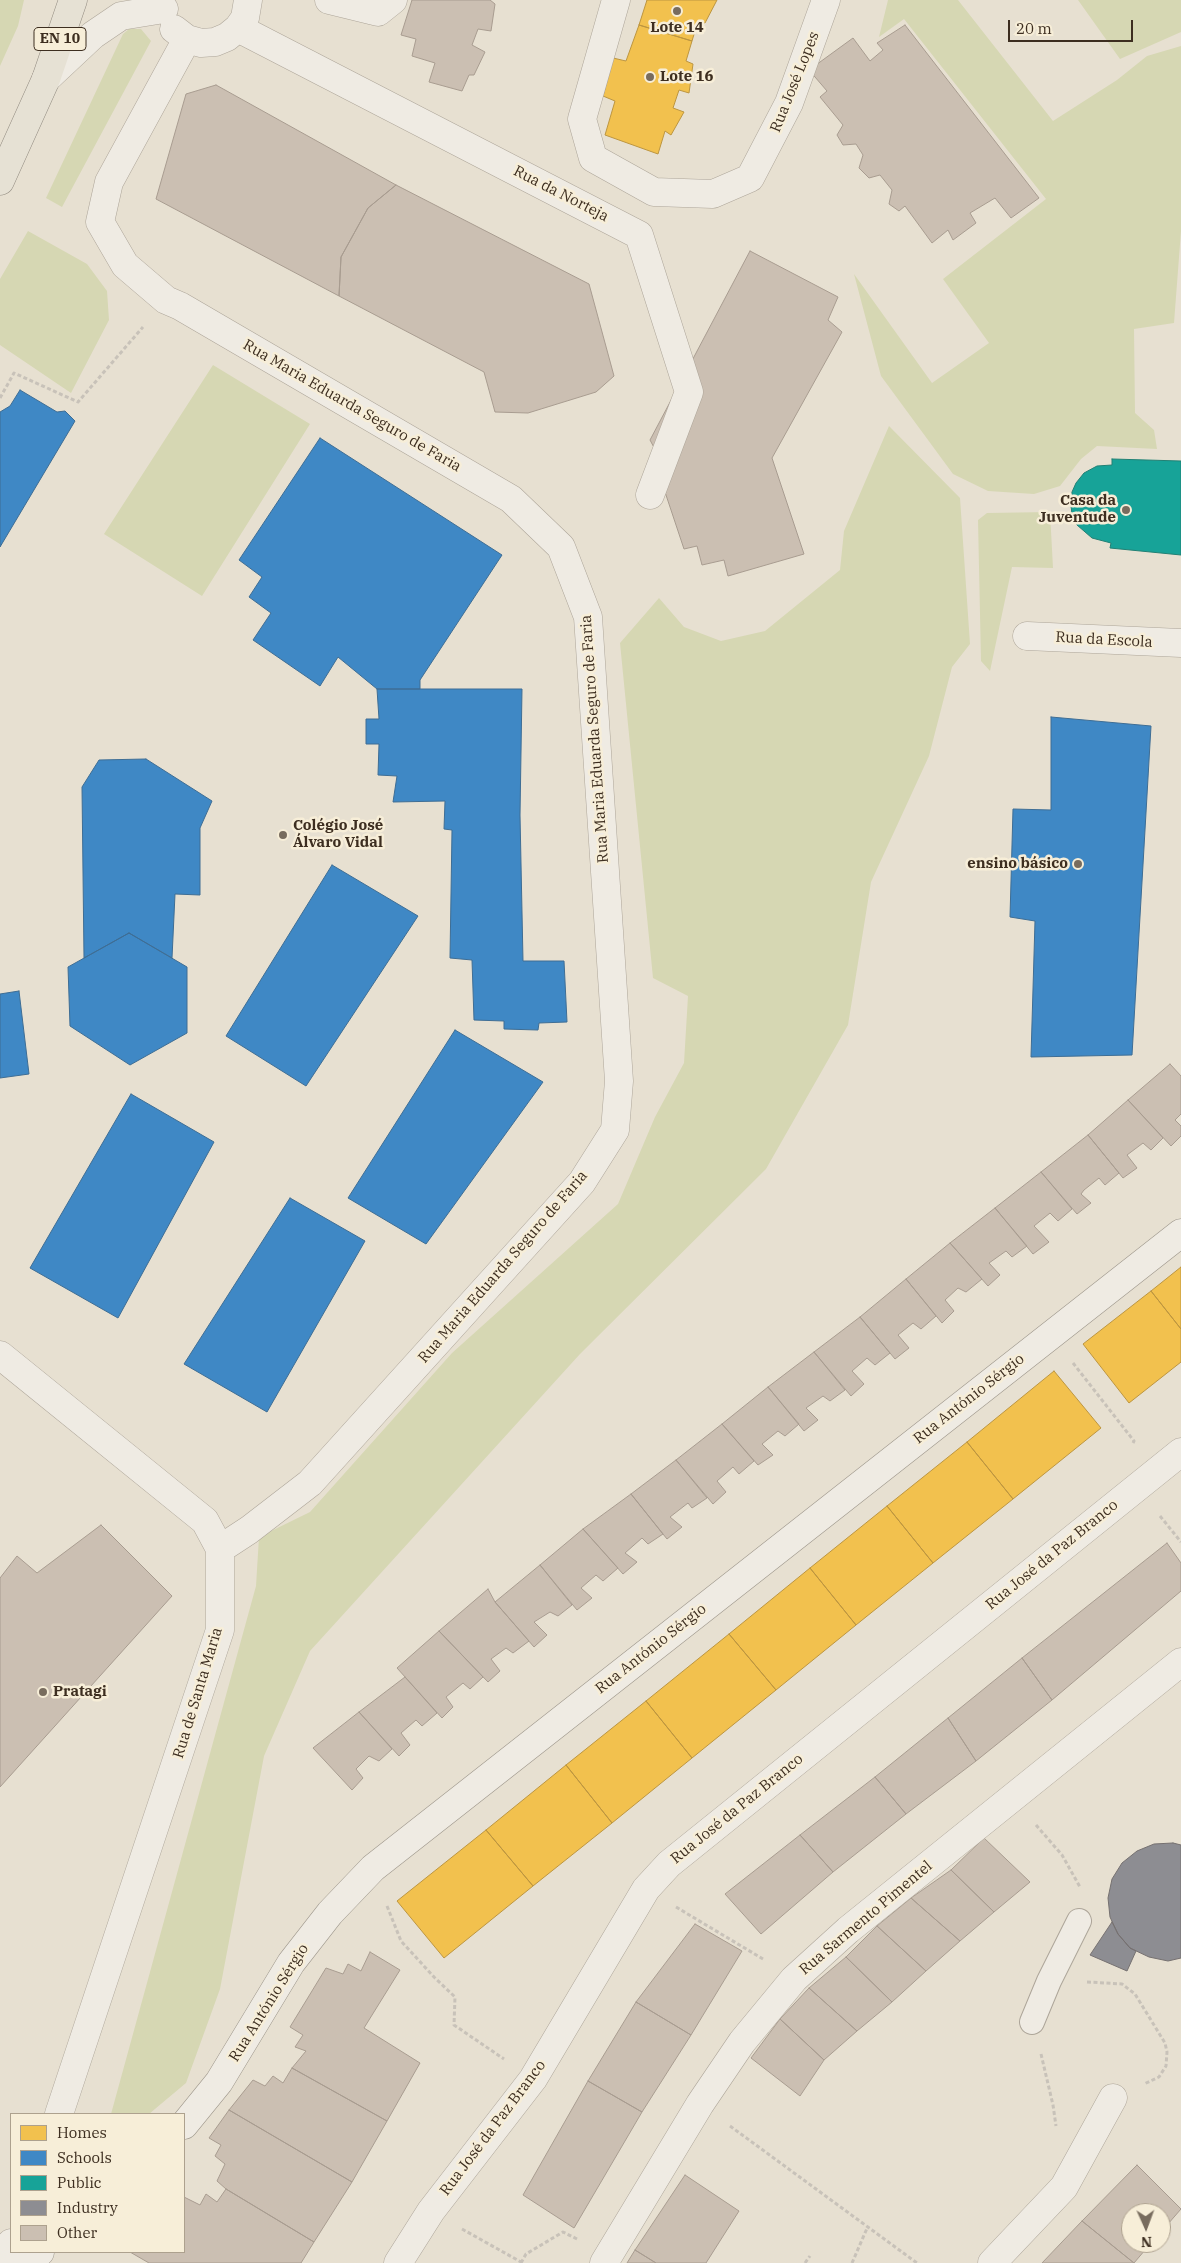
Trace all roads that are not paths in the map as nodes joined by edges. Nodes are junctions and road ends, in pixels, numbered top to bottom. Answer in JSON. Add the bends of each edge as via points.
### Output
{"nodes":[{"id":1,"x":73,"y":0,"type":"edge"},
{"id":2,"x":248,"y":0,"type":"edge"},
{"id":3,"x":328,"y":0,"type":"edge"},
{"id":4,"x":393,"y":0,"type":"edge"},
{"id":5,"x":616,"y":0,"type":"edge"},
{"id":6,"x":826,"y":0,"type":"edge"},
{"id":7,"x":163,"y":4,"type":"edge"},
{"id":8,"x":238,"y":28,"type":"junction"},
{"id":9,"x":187,"y":39,"type":"junction"},
{"id":10,"x":46,"y":79,"type":"junction"},
{"id":11,"x":0,"y":181,"type":"edge"},
{"id":12,"x":650,"y":495,"type":"dead end"},
{"id":13,"x":1027,"y":636,"type":"dead end"},
{"id":14,"x":1181,"y":643,"type":"edge"},
{"id":15,"x":1181,"y":1233,"type":"edge"},
{"id":16,"x":0,"y":1355,"type":"edge"},
{"id":17,"x":1181,"y":1452,"type":"edge"},
{"id":18,"x":220,"y":1549,"type":"junction"},
{"id":19,"x":1181,"y":1662,"type":"edge"},
{"id":20,"x":1080,"y":1922,"type":"road end"},
{"id":21,"x":1032,"y":2022,"type":"road end"},
{"id":22,"x":1113,"y":2098,"type":"road end"},
{"id":23,"x":59,"y":2113,"type":"edge"},
{"id":24,"x":185,"y":2125,"type":"edge"},
{"id":25,"x":10,"y":2245,"type":"edge"},
{"id":26,"x":39,"y":2253,"type":"edge"},
{"id":27,"x":1,"y":2263,"type":"edge"},
{"id":28,"x":27,"y":2263,"type":"edge"},
{"id":29,"x":398,"y":2263,"type":"edge"},
{"id":30,"x":604,"y":2263,"type":"edge"},
{"id":31,"x":992,"y":2263,"type":"edge"}],
"edges":[{"from":1,"to":10,"type":"main road","number":"EN 10"},
{"from":2,"to":8,"type":"street","via":[[245,18]]},
{"from":3,"to":4,"type":"street","via":[[378,12]]},
{"from":5,"to":6,"type":"street","name":"Rua José Lopes","via":[[582,119],[592,158],[654,192],[713,194],[750,178],[789,103]]},
{"from":7,"to":9,"type":"street","via":[[168,21]]},
{"from":7,"to":10,"type":"street","via":[[121,16],[93,35]]},
{"from":8,"to":9,"type":"street","via":[[215,42]]},
{"from":8,"to":12,"type":"street","name":"Rua da Norteja","via":[[639,234],[689,392]]},
{"from":9,"to":18,"type":"street","name":"Rua Maria Eduarda Seguro de Faria","via":[[109,182],[100,222],[125,265],[166,300],[511,499],[561,547],[588,617],[619,1081],[615,1130],[582,1182],[310,1483]]},
{"from":10,"to":11,"type":"main road","number":"EN 10"},
{"from":13,"to":14,"type":"street","name":"Rua da Escola"},
{"from":15,"to":24,"type":"street","name":"Rua António Sérgio","via":[[373,1868],[330,1913],[292,1963],[219,2082]]},
{"from":16,"to":18,"type":"street","name":"Rua de Santa Maria","via":[[205,1521]]},
{"from":17,"to":29,"type":"street","name":"Rua José da Paz Branco","via":[[669,1864],[646,1889],[533,2079],[431,2211]]},
{"from":18,"to":23,"type":"street","name":"Rua de Santa Maria","via":[[220,1630]]},
{"from":19,"to":30,"type":"street","name":"Rua Sarmento Pimentel","via":[[848,1930],[794,1979],[742,2042],[700,2104]]},
{"from":20,"to":21,"type":"lane"},
{"from":22,"to":31,"type":"street","via":[[1064,2186]]},
{"from":25,"to":27,"type":"street"},
{"from":26,"to":28,"type":"street"}]}
